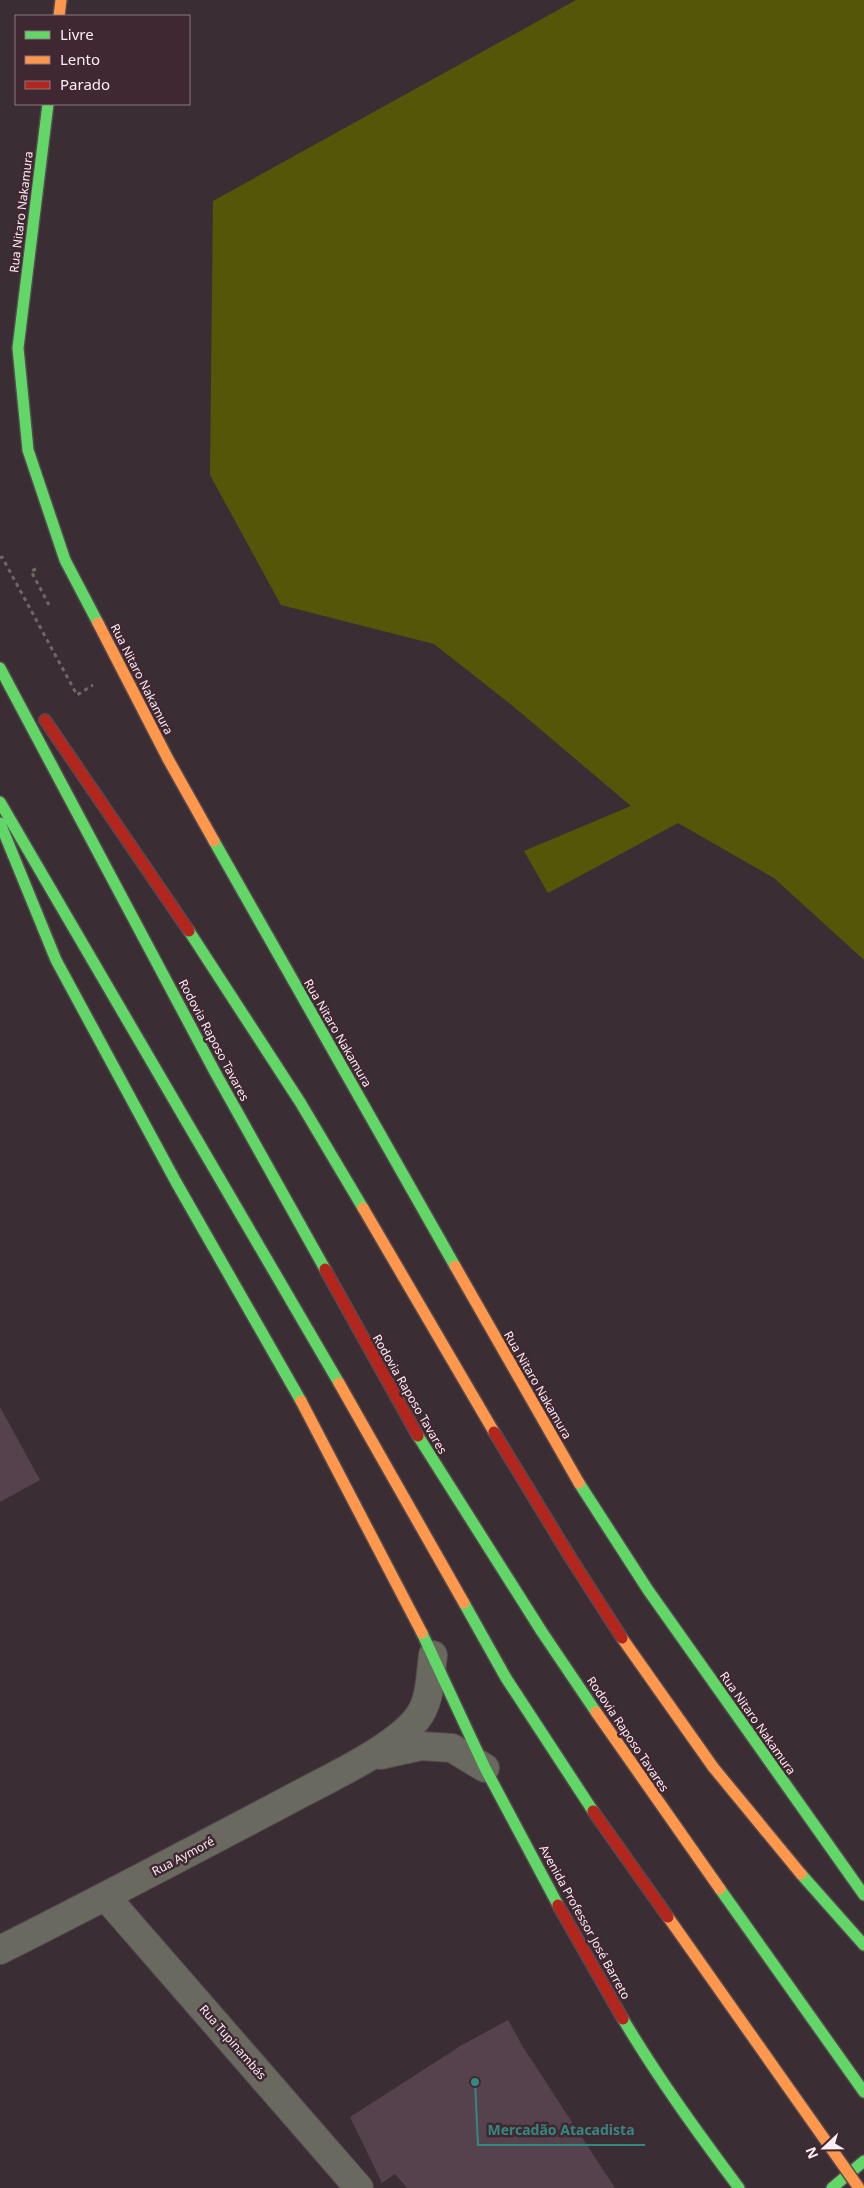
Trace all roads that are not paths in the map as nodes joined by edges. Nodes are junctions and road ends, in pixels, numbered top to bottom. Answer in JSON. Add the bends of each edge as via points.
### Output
{"nodes":[{"id":1,"x":61,"y":0,"type":"edge"},
{"id":2,"x":59,"y":15,"type":"edge"},
{"id":3,"x":48,"y":105,"type":"edge"},
{"id":4,"x":0,"y":654,"type":"edge"},
{"id":5,"x":0,"y":668,"type":"edge"},
{"id":6,"x":28,"y":696,"type":"dead end"},
{"id":7,"x":40,"y":712,"type":"dead end"},
{"id":8,"x":0,"y":802,"type":"edge"},
{"id":9,"x":0,"y":823,"type":"edge"},
{"id":10,"x":433,"y":1655,"type":"junction"},
{"id":11,"x":364,"y":1759,"type":"junction"},
{"id":12,"x":485,"y":1768,"type":"junction"},
{"id":13,"x":864,"y":1895,"type":"edge"},
{"id":14,"x":106,"y":1897,"type":"junction"},
{"id":15,"x":864,"y":1945,"type":"edge"},
{"id":16,"x":0,"y":1950,"type":"edge"},
{"id":17,"x":864,"y":2092,"type":"edge"},
{"id":18,"x":864,"y":2161,"type":"edge"},
{"id":19,"x":737,"y":2186,"type":"edge"},
{"id":20,"x":359,"y":2188,"type":"edge"},
{"id":21,"x":756,"y":2188,"type":"edge"},
{"id":22,"x":832,"y":2188,"type":"edge"},
{"id":23,"x":859,"y":2188,"type":"edge"}],
"edges":[{"from":1,"to":2,"type":"main road"},
{"from":3,"to":13,"type":"main road","name":"Rua Nitaro Nakamura","via":[[18,348],[28,450],[65,560],[168,759],[576,1477],[648,1590]]},
{"from":4,"to":6,"type":"main road"},
{"from":5,"to":17,"type":"main road","name":"Rodovia Raposo Tavares","via":[[216,1074],[422,1444],[542,1632],[639,1775]]},
{"from":7,"to":15,"type":"main road","via":[[169,901],[299,1101],[492,1430],[587,1584],[667,1703],[740,1802]]},
{"from":8,"to":23,"type":"main road","bridge":true,"via":[[419,1521],[506,1678],[593,1811]]},
{"from":9,"to":10,"type":"main road","name":"Avenida Professor José Barreto","via":[[56,960],[176,1182],[308,1413]]},
{"from":10,"to":11,"type":"street","via":[[428,1698],[417,1718],[406,1731]]},
{"from":10,"to":12,"type":"main road","name":"Avenida Professor José Barreto"},
{"from":11,"to":12,"type":"street","via":[[421,1746],[452,1748]]},
{"from":11,"to":14,"type":"street","name":"Rua Aymoré"},
{"from":12,"to":19,"type":"main road","name":"Avenida Professor José Barreto","via":[[576,1940],[638,2043]]},
{"from":14,"to":16,"type":"street","name":"Rua Aymoré"},
{"from":14,"to":20,"type":"street","name":"Rua Tupinambás"},
{"from":18,"to":22,"type":"main road"},
{"from":19,"to":21,"type":"main road"}]}
